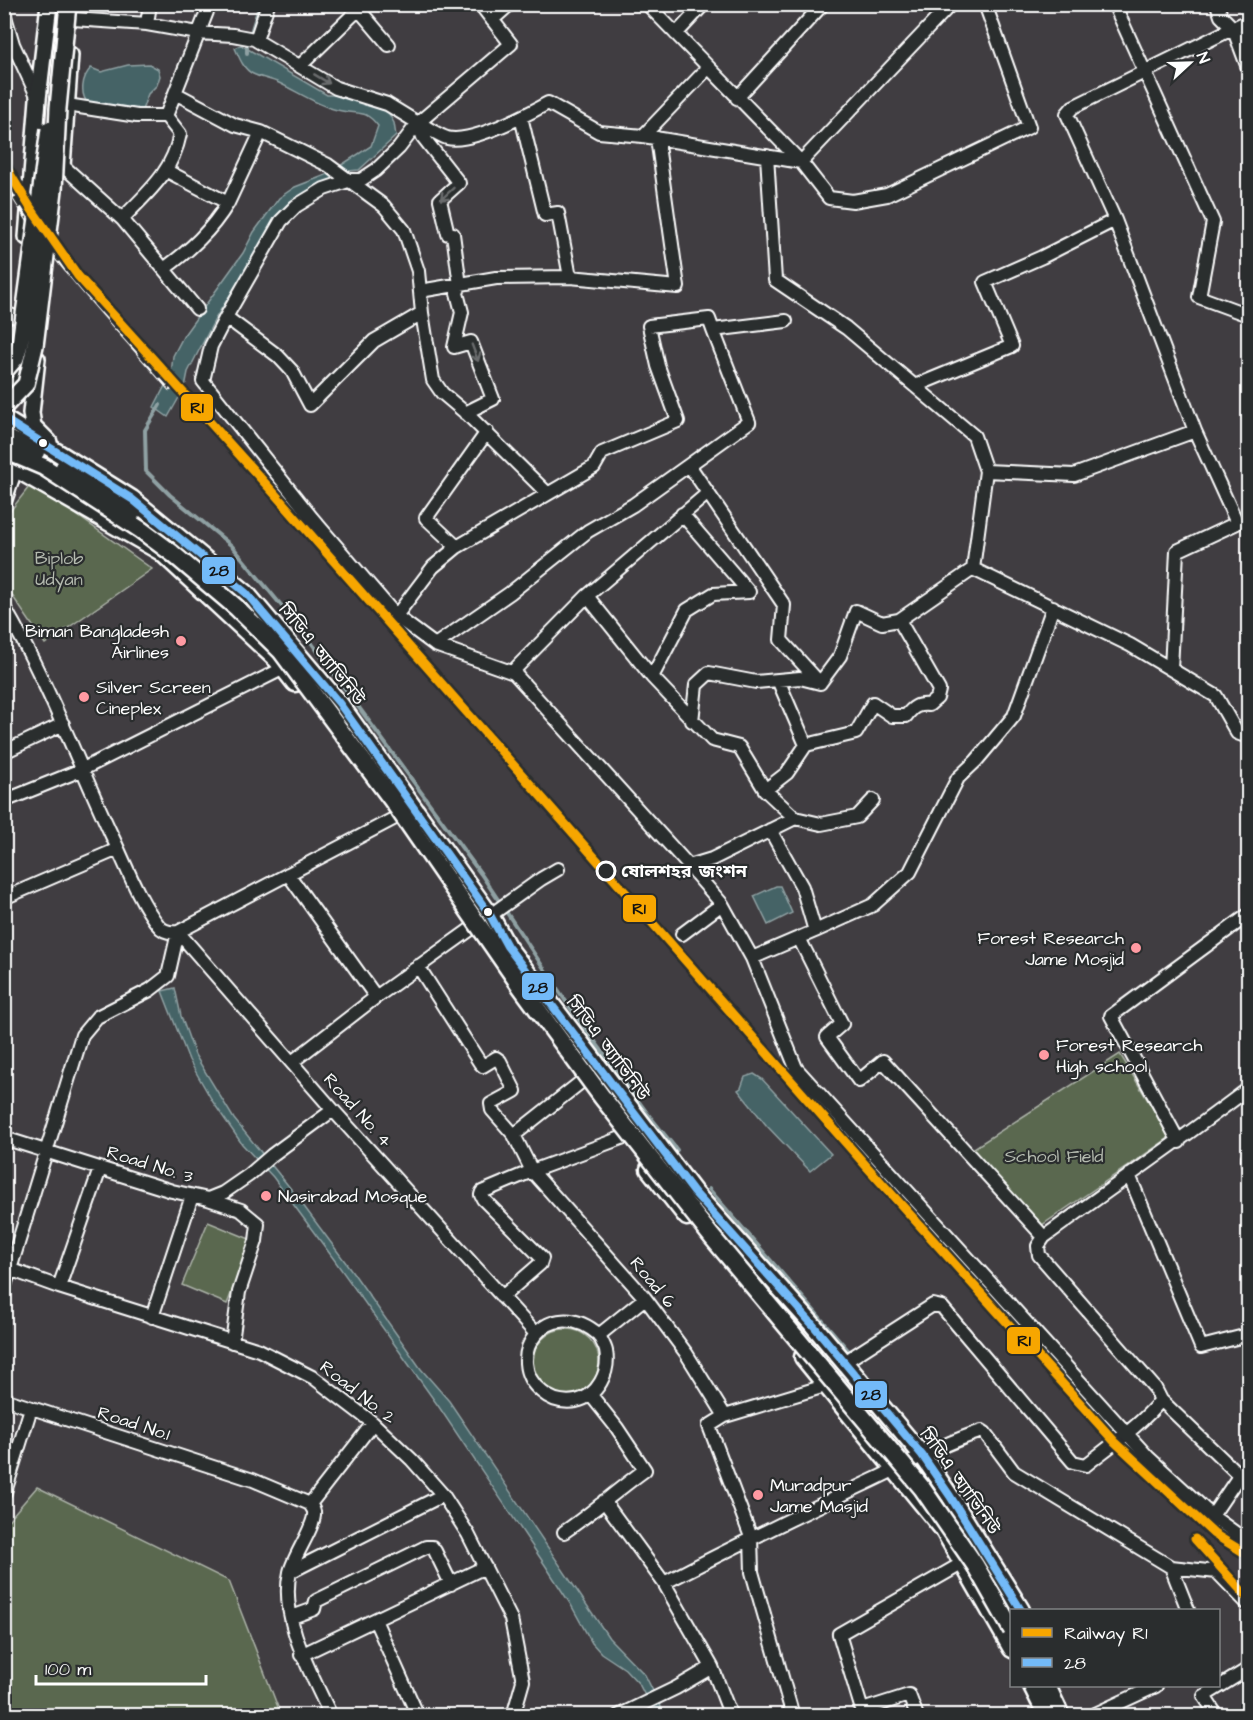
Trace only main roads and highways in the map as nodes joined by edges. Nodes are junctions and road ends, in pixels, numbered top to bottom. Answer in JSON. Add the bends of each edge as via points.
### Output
{"nodes":[{"id":1,"x":49,"y":4,"type":"edge"},
{"id":2,"x":60,"y":4,"type":"edge"},
{"id":3,"x":71,"y":9,"type":"edge"},
{"id":4,"x":12,"y":315,"type":"edge"},
{"id":5,"x":8,"y":374,"type":"edge"},
{"id":6,"x":4,"y":395,"type":"edge"},
{"id":7,"x":4,"y":407,"type":"edge"},
{"id":8,"x":4,"y":419,"type":"edge"},
{"id":9,"x":4,"y":431,"type":"edge"},
{"id":10,"x":4,"y":437,"type":"edge"},
{"id":11,"x":4,"y":450,"type":"edge"},
{"id":12,"x":76,"y":463,"type":"junction"},
{"id":13,"x":9,"y":464,"type":"edge"},
{"id":14,"x":34,"y":477,"type":"junction"},
{"id":15,"x":6,"y":494,"type":"edge"},
{"id":16,"x":393,"y":778,"type":"junction"},
{"id":17,"x":380,"y":791,"type":"junction"},
{"id":18,"x":1020,"y":1609,"type":"edge"},
{"id":19,"x":1010,"y":1615,"type":"edge"},
{"id":20,"x":1010,"y":1628,"type":"edge"},
{"id":21,"x":1010,"y":1647,"type":"edge"},
{"id":22,"x":1032,"y":1687,"type":"edge"},
{"id":23,"x":1041,"y":1687,"type":"edge"},
{"id":24,"x":1047,"y":1687,"type":"edge"},
{"id":25,"x":1059,"y":1687,"type":"edge"},
{"id":26,"x":1047,"y":1716,"type":"edge"},
{"id":27,"x":1054,"y":1716,"type":"edge"},
{"id":28,"x":1061,"y":1716,"type":"edge"},
{"id":29,"x":1072,"y":1716,"type":"edge"}],
"edges":[{"from":1,"to":4,"type":"main road","via":[[30,213]]},
{"from":2,"to":5,"type":"main road","bridge":true,"via":[[52,109],[25,316],[16,358]]},
{"from":3,"to":7,"type":"main road","bridge":true,"via":[[36,334],[26,384]]},
{"from":3,"to":12,"type":"main road","via":[[62,165],[31,413],[38,432]]},
{"from":4,"to":5,"type":"main road"},
{"from":5,"to":6,"type":"main road"},
{"from":8,"to":12,"type":"highway","name":"সিডিএ অ্যাভিনিউ"},
{"from":9,"to":13,"type":"main road","via":[[11,449]]},
{"from":10,"to":19,"type":"highway","bridge":true,"via":[[49,458],[147,521],[284,644],[395,793],[604,1090],[715,1230],[925,1481],[978,1557]]},
{"from":11,"to":20,"type":"highway","bridge":true,"via":[[44,467],[141,530],[229,601],[281,651],[602,1097],[712,1237],[922,1488],[975,1564]]},
{"from":12,"to":16,"type":"highway","name":"সিডিএ অ্যাভিনিউ","via":[[132,499],[246,593],[339,703]]},
{"from":13,"to":14,"type":"highway"},
{"from":13,"to":15,"type":"main road"},
{"from":14,"to":15,"type":"main road","via":[[24,479]]},
{"from":14,"to":17,"type":"highway","via":[[161,552],[284,668]]},
{"from":16,"to":17,"type":"highway"},
{"from":16,"to":18,"type":"highway","name":"সিডিএ অ্যাভিনিউ","via":[[493,913],[507,946],[694,1192],[922,1455]]},
{"from":17,"to":21,"type":"highway","via":[[581,1082],[671,1198],[943,1529]]},
{"from":22,"to":26,"type":"highway"},
{"from":23,"to":27,"type":"highway"},
{"from":24,"to":28,"type":"highway"},
{"from":25,"to":29,"type":"highway"}]}
